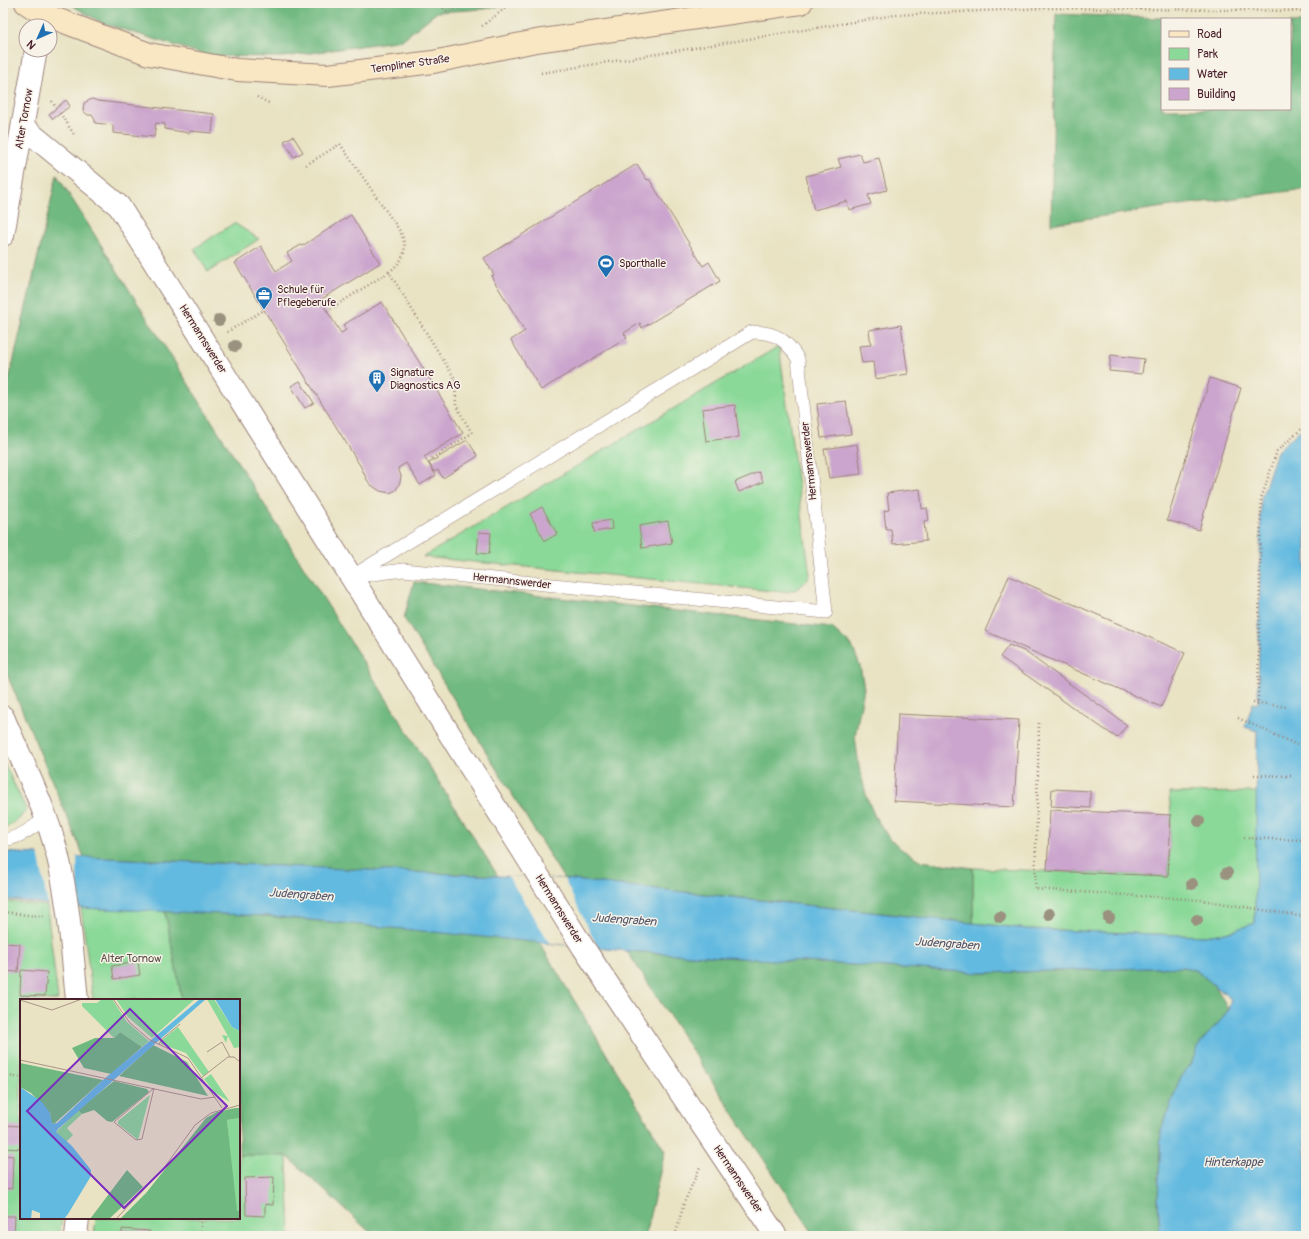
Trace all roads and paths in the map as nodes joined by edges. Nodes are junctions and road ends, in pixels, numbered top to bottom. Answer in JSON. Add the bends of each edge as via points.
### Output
{"nodes":[{"id":1,"x":437,"y":3,"type":"edge"},
{"id":2,"x":481,"y":3,"type":"edge"},
{"id":3,"x":801,"y":3,"type":"edge"},
{"id":4,"x":1306,"y":11,"type":"edge"},
{"id":5,"x":36,"y":14,"type":"edge"},
{"id":6,"x":35,"y":58,"type":"edge"},
{"id":7,"x":541,"y":73,"type":"dead end"},
{"id":8,"x":23,"y":127,"type":"junction"},
{"id":9,"x":306,"y":165,"type":"dead end"},
{"id":10,"x":3,"y":235,"type":"edge"},
{"id":11,"x":389,"y":272,"type":"junction"},
{"id":12,"x":264,"y":310,"type":"dead end"},
{"id":13,"x":327,"y":311,"type":"dead end"},
{"id":14,"x":207,"y":345,"type":"junction"},
{"id":15,"x":1306,"y":425,"type":"edge"},
{"id":16,"x":431,"y":459,"type":"dead end"},
{"id":17,"x":351,"y":577,"type":"junction"},
{"id":18,"x":1253,"y":702,"type":"dead end"},
{"id":19,"x":1258,"y":703,"type":"junction"},
{"id":20,"x":1287,"y":707,"type":"dead end"},
{"id":21,"x":3,"y":717,"type":"edge"},
{"id":22,"x":1238,"y":718,"type":"dead end"},
{"id":23,"x":1039,"y":723,"type":"dead end"},
{"id":24,"x":1306,"y":749,"type":"edge"},
{"id":25,"x":1254,"y":775,"type":"dead end"},
{"id":26,"x":1291,"y":776,"type":"dead end"},
{"id":27,"x":46,"y":818,"type":"junction"},
{"id":28,"x":1244,"y":838,"type":"dead end"},
{"id":29,"x":3,"y":840,"type":"edge"},
{"id":30,"x":1306,"y":840,"type":"edge"},
{"id":31,"x":3,"y":912,"type":"edge"},
{"id":32,"x":36,"y":916,"type":"dead end"},
{"id":33,"x":1306,"y":917,"type":"edge"},
{"id":34,"x":77,"y":999,"type":"edge"},
{"id":35,"x":3,"y":1076,"type":"edge"},
{"id":36,"x":20,"y":1077,"type":"edge"},
{"id":37,"x":709,"y":1136,"type":"junction"},
{"id":38,"x":78,"y":1219,"type":"edge"},
{"id":39,"x":201,"y":1219,"type":"edge"},
{"id":40,"x":76,"y":1236,"type":"edge"},
{"id":41,"x":201,"y":1236,"type":"edge"},
{"id":42,"x":675,"y":1236,"type":"edge"},
{"id":43,"x":776,"y":1236,"type":"edge"}],
"edges":[{"from":1,"to":2,"type":"path","via":[[447,11]]},
{"from":3,"to":5,"type":"street","name":"Templiner Straße","via":[[536,41],[433,62],[328,75],[238,70],[149,54]]},
{"from":4,"to":7,"type":"path","via":[[1045,8],[895,15]]},
{"from":6,"to":8,"type":"street","name":"Alter Tornow"},
{"from":8,"to":10,"type":"street","name":"Alter Tornow"},
{"from":8,"to":14,"type":"street","name":"Hermannswerder","via":[[119,206]]},
{"from":9,"to":11,"type":"path","via":[[340,144],[404,238],[402,258]]},
{"from":11,"to":13,"type":"path"},
{"from":11,"to":16,"type":"path","via":[[455,379],[456,406],[472,433]]},
{"from":12,"to":14,"type":"path"},
{"from":14,"to":17,"type":"street","name":"Hermannswerder"},
{"from":15,"to":19,"type":"path","via":[[1277,451],[1261,499]]},
{"from":17,"to":17,"type":"lane","name":"Hermannswerder","via":[[752,332],[773,334],[784,340],[798,359],[826,612],[403,570]]},
{"from":17,"to":37,"type":"street","name":"Hermannswerder","via":[[583,947]]},
{"from":18,"to":19,"type":"path"},
{"from":19,"to":20,"type":"path"},
{"from":21,"to":27,"type":"street"},
{"from":22,"to":24,"type":"path"},
{"from":23,"to":33,"type":"path","via":[[1036,889],[1202,900]]},
{"from":25,"to":26,"type":"path"},
{"from":27,"to":29,"type":"lane","via":[[24,834]]},
{"from":27,"to":34,"type":"street","via":[[57,853],[68,907]]},
{"from":28,"to":30,"type":"path"},
{"from":31,"to":32,"type":"path"},
{"from":35,"to":36,"type":"path"},
{"from":37,"to":42,"type":"path","via":[[702,1162],[684,1203]]},
{"from":37,"to":43,"type":"street","name":"Hermannswerder"},
{"from":38,"to":40,"type":"street"},
{"from":39,"to":41,"type":"path"}]}
